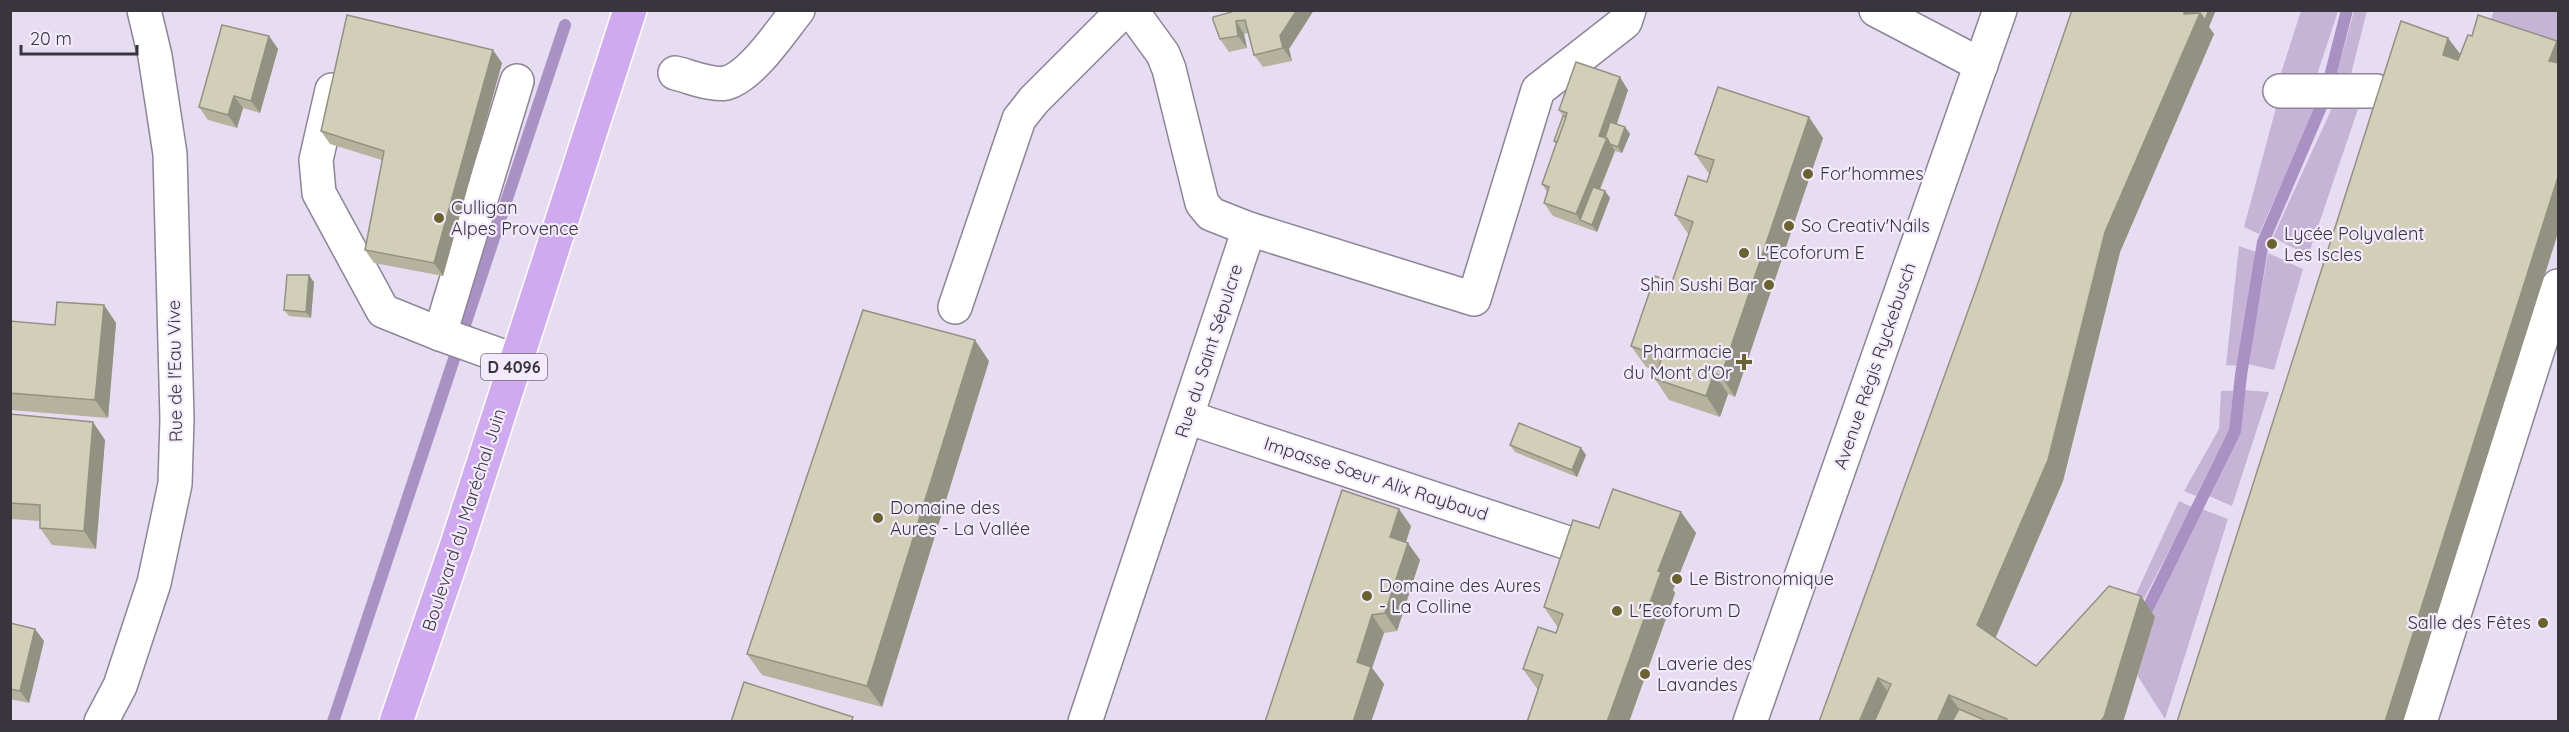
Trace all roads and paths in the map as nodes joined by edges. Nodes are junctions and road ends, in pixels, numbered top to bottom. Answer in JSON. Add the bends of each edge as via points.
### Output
{"nodes":[{"id":1,"x":144,"y":10,"type":"edge"},
{"id":2,"x":630,"y":10,"type":"edge"},
{"id":3,"x":798,"y":10,"type":"edge"},
{"id":4,"x":1124,"y":10,"type":"edge"},
{"id":5,"x":1131,"y":10,"type":"edge"},
{"id":6,"x":1629,"y":10,"type":"edge"},
{"id":7,"x":2000,"y":10,"type":"edge"},
{"id":8,"x":1888,"y":16,"type":"edge"},
{"id":9,"x":340,"y":56,"type":"edge"},
{"id":10,"x":1981,"y":65,"type":"junction"},
{"id":11,"x":675,"y":73,"type":"dead end"},
{"id":12,"x":517,"y":81,"type":"dead end"},
{"id":13,"x":2280,"y":91,"type":"dead end"},
{"id":14,"x":2376,"y":91,"type":"edge"},
{"id":15,"x":1249,"y":229,"type":"junction"},
{"id":16,"x":2559,"y":286,"type":"edge"},
{"id":17,"x":955,"y":308,"type":"dead end"},
{"id":18,"x":440,"y":334,"type":"junction"},
{"id":19,"x":516,"y":360,"type":"junction"},
{"id":20,"x":1187,"y":417,"type":"junction"},
{"id":21,"x":1565,"y":542,"type":"edge"},
{"id":22,"x":100,"y":722,"type":"edge"},
{"id":23,"x":396,"y":722,"type":"edge"},
{"id":24,"x":1085,"y":722,"type":"edge"},
{"id":25,"x":1750,"y":722,"type":"edge"},
{"id":26,"x":2420,"y":722,"type":"edge"}],
"edges":[{"from":1,"to":22,"type":"street","name":"Rue de l'Eau Vive","via":[[170,154],[177,419],[174,484],[154,583],[120,686]]},
{"from":2,"to":19,"type":"main road","name":"Boulevard du Maréchal Juin","number":"D 4096"},
{"from":3,"to":11,"type":"street","via":[[737,78],[724,84]]},
{"from":4,"to":17,"type":"street","via":[[1019,119]]},
{"from":5,"to":15,"type":"street","via":[[1163,54],[1169,69],[1202,203],[1211,214]]},
{"from":6,"to":15,"type":"street","via":[[1625,22],[1538,90],[1474,299]]},
{"from":7,"to":10,"type":"street","name":"Avenue Régis Ryckebusch"},
{"from":8,"to":10,"type":"street"},
{"from":9,"to":18,"type":"street","via":[[316,160],[319,193],[383,311]]},
{"from":10,"to":25,"type":"street","name":"Avenue Régis Ryckebusch"},
{"from":12,"to":18,"type":"street"},
{"from":13,"to":14,"type":"street"},
{"from":15,"to":20,"type":"street","name":"Rue du Saint Sépulcre"},
{"from":16,"to":26,"type":"street"},
{"from":18,"to":19,"type":"street"},
{"from":19,"to":23,"type":"main road","name":"Boulevard du Maréchal Juin","number":"D 4096"},
{"from":20,"to":21,"type":"street","name":"Impasse Sœur Alix Raybaud"},
{"from":20,"to":24,"type":"street","name":"Rue du Saint Sépulcre"}]}
